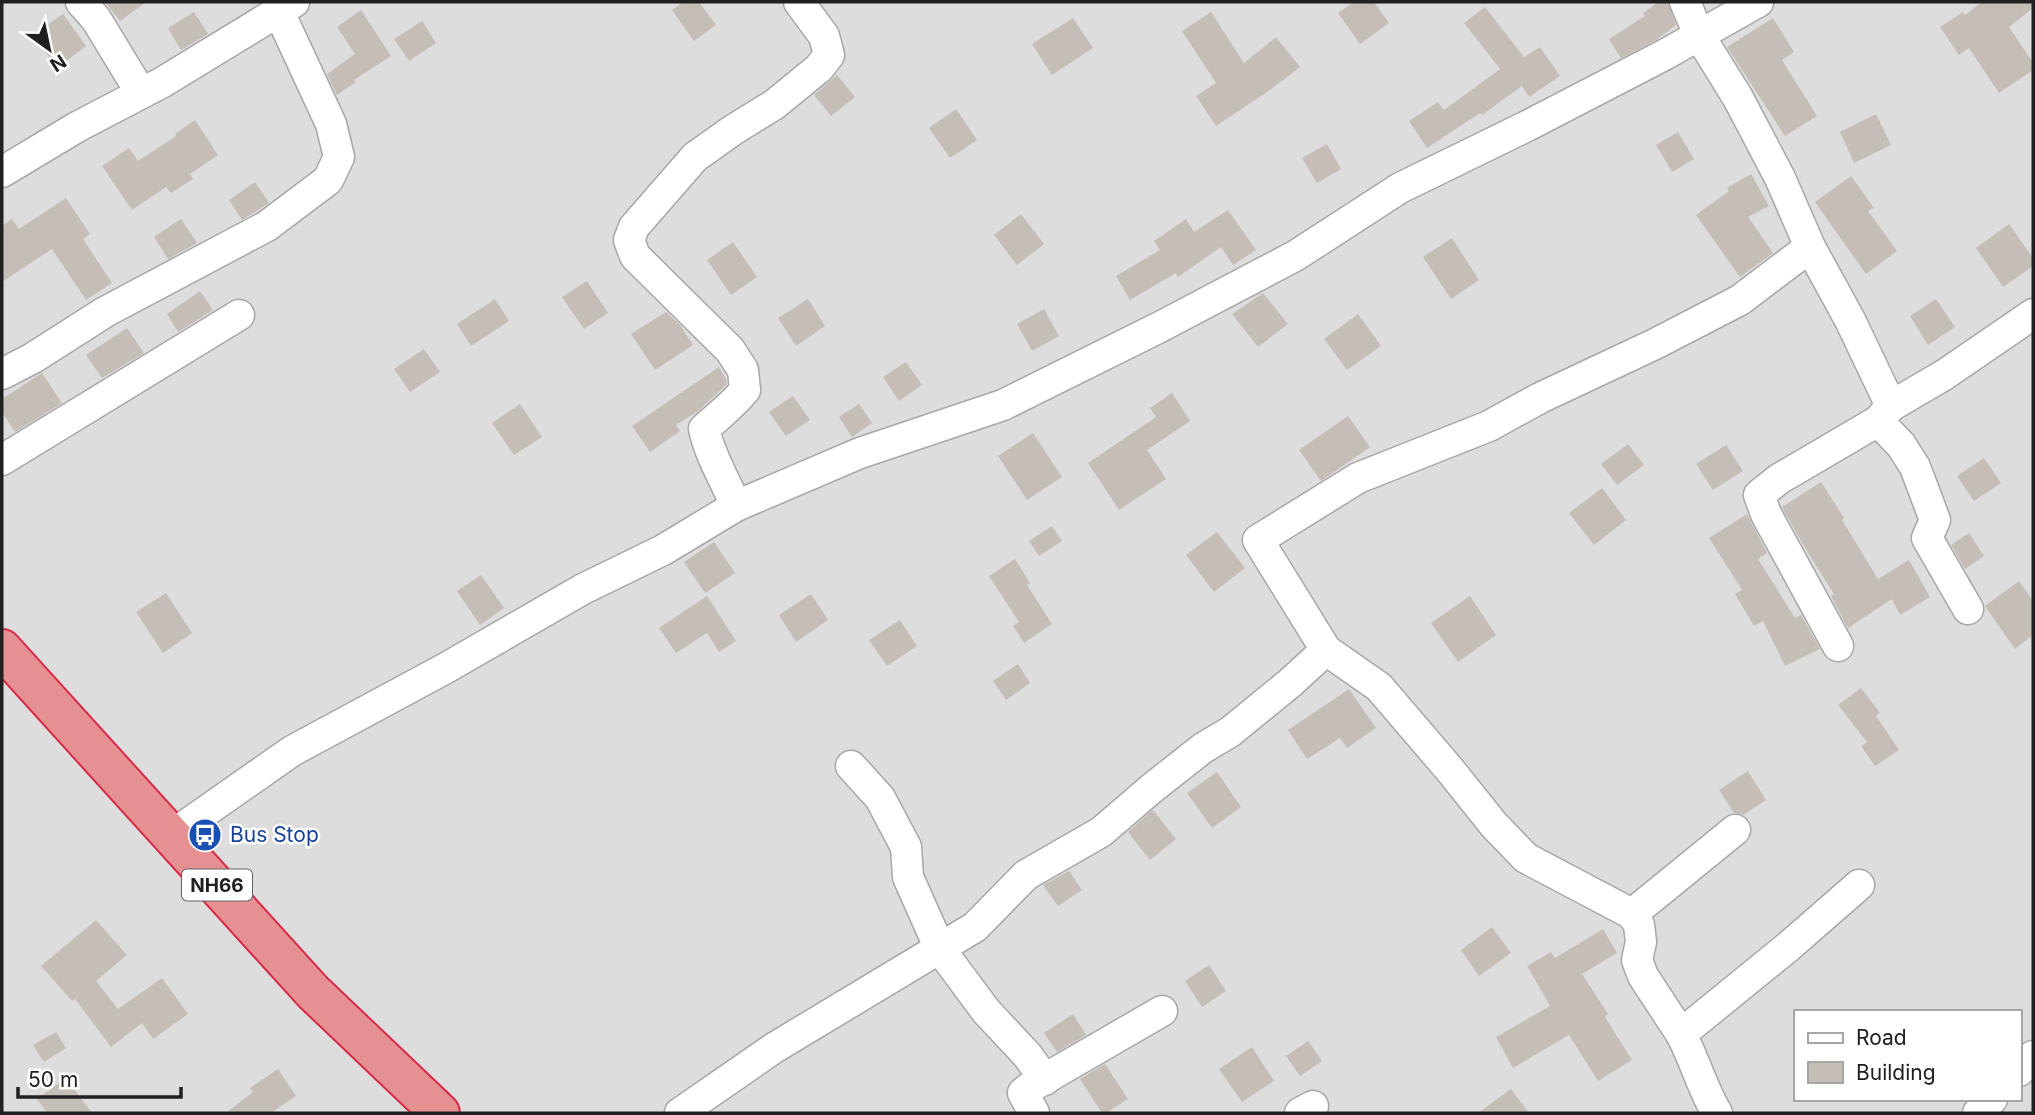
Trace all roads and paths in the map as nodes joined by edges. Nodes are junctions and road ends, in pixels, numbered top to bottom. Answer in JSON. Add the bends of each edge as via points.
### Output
{"nodes":[{"id":1,"x":81,"y":2,"type":"edge"},
{"id":2,"x":799,"y":2,"type":"edge"},
{"id":3,"x":1685,"y":2,"type":"edge"},
{"id":4,"x":1758,"y":2,"type":"edge"},
{"id":5,"x":286,"y":7,"type":"edge"},
{"id":6,"x":1699,"y":35,"type":"junction"},
{"id":7,"x":141,"y":93,"type":"junction"},
{"id":8,"x":2,"y":172,"type":"edge"},
{"id":9,"x":1810,"y":247,"type":"junction"},
{"id":10,"x":2033,"y":314,"type":"edge"},
{"id":11,"x":239,"y":315,"type":"dead end"},
{"id":12,"x":2,"y":374,"type":"edge"},
{"id":13,"x":1884,"y":413,"type":"junction"},
{"id":14,"x":2,"y":460,"type":"edge"},
{"id":15,"x":736,"y":506,"type":"junction"},
{"id":16,"x":1968,"y":609,"type":"dead end"},
{"id":17,"x":1838,"y":646,"type":"dead end"},
{"id":18,"x":2,"y":649,"type":"edge"},
{"id":19,"x":1326,"y":650,"type":"junction"},
{"id":20,"x":851,"y":766,"type":"dead end"},
{"id":21,"x":1735,"y":830,"type":"dead end"},
{"id":22,"x":172,"y":835,"type":"junction"},
{"id":23,"x":1859,"y":885,"type":"dead end"},
{"id":24,"x":1632,"y":914,"type":"junction"},
{"id":25,"x":940,"y":949,"type":"junction"},
{"id":26,"x":1162,"y":1011,"type":"dead end"},
{"id":27,"x":1681,"y":1034,"type":"junction"},
{"id":28,"x":2033,"y":1056,"type":"edge"},
{"id":29,"x":2021,"y":1069,"type":"edge"},
{"id":30,"x":1045,"y":1080,"type":"junction"},
{"id":31,"x":440,"y":1113,"type":"edge"},
{"id":32,"x":680,"y":1113,"type":"edge"},
{"id":33,"x":1034,"y":1113,"type":"edge"},
{"id":34,"x":1717,"y":1113,"type":"edge"}],
"edges":[{"from":1,"to":7,"type":"street"},
{"from":2,"to":15,"type":"street","via":[[824,36],[829,55],[775,104],[695,157],[634,228],[629,240],[635,256],[730,350],[744,370],[745,390],[704,429]]},
{"from":3,"to":6,"type":"street"},
{"from":4,"to":6,"type":"street"},
{"from":5,"to":7,"type":"street"},
{"from":5,"to":12,"type":"street","via":[[331,124],[339,157],[328,180],[267,226],[105,312]]},
{"from":6,"to":9,"type":"street","via":[[1780,177]]},
{"from":6,"to":15,"type":"street","via":[[1399,188],[1295,256],[1003,405],[860,453]]},
{"from":7,"to":8,"type":"street"},
{"from":9,"to":13,"type":"street","via":[[1850,320]]},
{"from":9,"to":19,"type":"street","via":[[1740,300],[1489,426],[1358,478],[1258,540]]},
{"from":10,"to":13,"type":"street"},
{"from":11,"to":14,"type":"street"},
{"from":13,"to":16,"type":"street","via":[[1915,467],[1935,520],[1927,538]]},
{"from":13,"to":17,"type":"street","via":[[1759,495]]},
{"from":15,"to":22,"type":"street","via":[[292,751]]},
{"from":18,"to":22,"type":"highway","number":"NH66"},
{"from":19,"to":24,"type":"street","via":[[1379,687],[1526,858]]},
{"from":19,"to":25,"type":"street","via":[[1101,832],[1026,875],[975,927]]},
{"from":20,"to":25,"type":"street","via":[[880,798],[906,847],[908,877]]},
{"from":21,"to":24,"type":"street"},
{"from":22,"to":31,"type":"highway","number":"NH66","via":[[313,992]]},
{"from":23,"to":27,"type":"street"},
{"from":24,"to":27,"type":"street","via":[[1639,925],[1637,960],[1643,976]]},
{"from":25,"to":30,"type":"street"},
{"from":25,"to":32,"type":"street","via":[[774,1048]]},
{"from":26,"to":30,"type":"street"},
{"from":27,"to":34,"type":"street"},
{"from":28,"to":29,"type":"street"},
{"from":30,"to":33,"type":"street","via":[[1023,1093]]}]}
